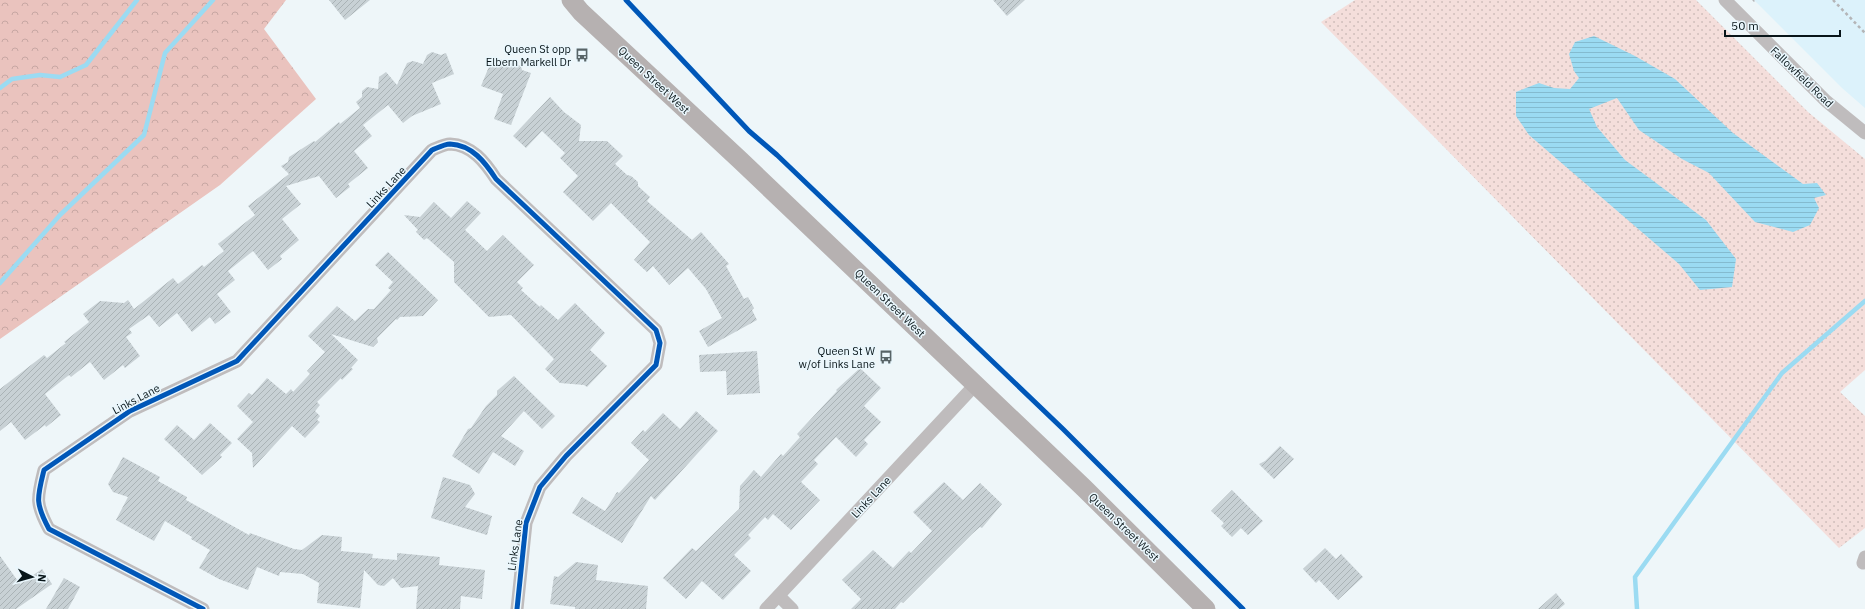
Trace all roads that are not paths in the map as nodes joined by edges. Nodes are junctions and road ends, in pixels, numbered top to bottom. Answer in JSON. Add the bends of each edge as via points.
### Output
{"nodes":[{"id":1,"x":571,"y":0,"type":"edge"},
{"id":2,"x":1725,"y":0,"type":"edge"},
{"id":3,"x":1865,"y":134,"type":"edge"},
{"id":4,"x":975,"y":385,"type":"junction"},
{"id":5,"x":779,"y":596,"type":"junction"},
{"id":6,"x":203,"y":609,"type":"edge"},
{"id":7,"x":517,"y":609,"type":"edge"},
{"id":8,"x":766,"y":609,"type":"edge"},
{"id":9,"x":792,"y":609,"type":"edge"},
{"id":10,"x":1206,"y":609,"type":"edge"}],
"edges":[{"from":1,"to":4,"type":"main road","name":"Queen Street West"},
{"from":2,"to":3,"type":"street","name":"Fallowfield Road","via":[[1820,95]]},
{"from":4,"to":5,"type":"street","name":"Links Lane"},
{"from":4,"to":10,"type":"main road","name":"Queen Street West"},
{"from":5,"to":8,"type":"street","name":"Links Lane"},
{"from":5,"to":9,"type":"street"},
{"from":6,"to":7,"type":"street","name":"Links Lane","via":[[49,530],[41,515],[37,496],[44,470],[130,411],[237,361],[432,150],[449,144],[466,148],[483,159],[496,179],[656,330],[660,343],[656,365],[566,456],[540,487],[526,523]]}]}
